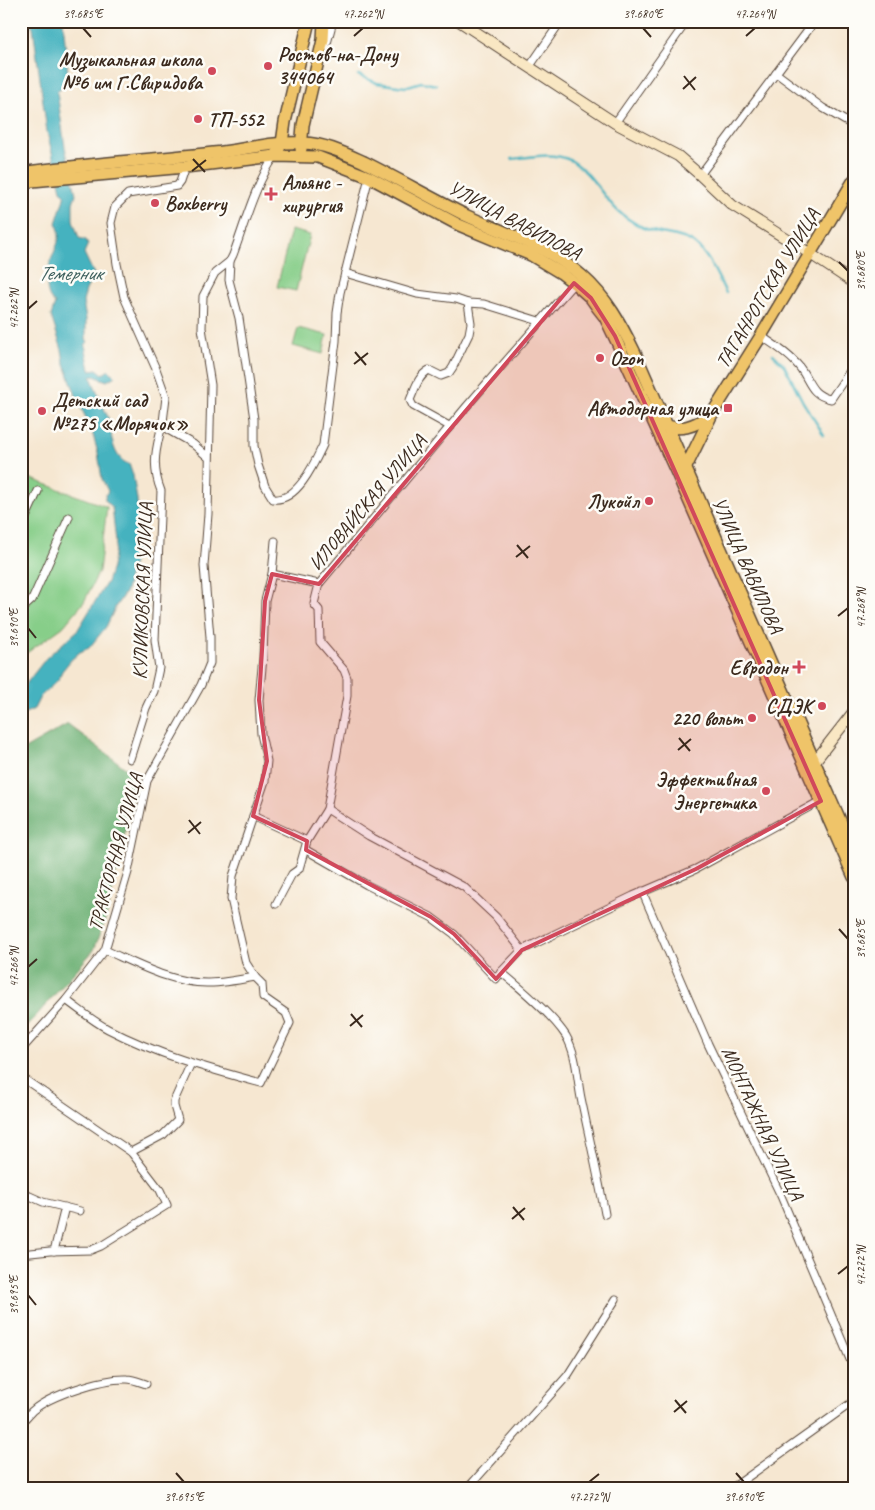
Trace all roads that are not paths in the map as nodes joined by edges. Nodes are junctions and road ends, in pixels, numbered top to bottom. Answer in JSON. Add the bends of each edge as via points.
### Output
{"nodes":[{"id":1,"x":309,"y":21,"type":"edge"},
{"id":2,"x":324,"y":21,"type":"edge"},
{"id":3,"x":334,"y":21,"type":"edge"},
{"id":4,"x":459,"y":21,"type":"edge"},
{"id":5,"x":561,"y":21,"type":"edge"},
{"id":6,"x":687,"y":21,"type":"edge"},
{"id":7,"x":815,"y":21,"type":"edge"},
{"id":8,"x":301,"y":57,"type":"junction"},
{"id":9,"x":318,"y":61,"type":"junction"},
{"id":10,"x":530,"y":66,"type":"junction"},
{"id":11,"x":776,"y":73,"type":"junction"},
{"id":12,"x":310,"y":94,"type":"junction"},
{"id":13,"x":615,"y":123,"type":"junction"},
{"id":14,"x":854,"y":126,"type":"edge"},
{"id":15,"x":302,"y":142,"type":"junction"},
{"id":16,"x":282,"y":143,"type":"junction"},
{"id":17,"x":275,"y":156,"type":"junction"},
{"id":18,"x":300,"y":156,"type":"junction"},
{"id":19,"x":184,"y":167,"type":"junction"},
{"id":20,"x":114,"y":169,"type":"junction"},
{"id":21,"x":700,"y":174,"type":"junction"},
{"id":22,"x":27,"y":177,"type":"edge"},
{"id":23,"x":369,"y":178,"type":"junction"},
{"id":24,"x":854,"y":180,"type":"edge"},
{"id":25,"x":810,"y":253,"type":"junction"},
{"id":26,"x":230,"y":261,"type":"junction"},
{"id":27,"x":345,"y":273,"type":"junction"},
{"id":28,"x":574,"y":283,"type":"junction"},
{"id":29,"x":854,"y":283,"type":"edge"},
{"id":30,"x":468,"y":303,"type":"junction"},
{"id":31,"x":539,"y":321,"type":"junction"},
{"id":32,"x":761,"y":336,"type":"junction"},
{"id":33,"x":854,"y":365,"type":"edge"},
{"id":34,"x":712,"y":414,"type":"junction"},
{"id":35,"x":654,"y":420,"type":"junction"},
{"id":36,"x":163,"y":422,"type":"junction"},
{"id":37,"x":666,"y":426,"type":"junction"},
{"id":38,"x":451,"y":427,"type":"junction"},
{"id":39,"x":208,"y":457,"type":"junction"},
{"id":40,"x":685,"y":469,"type":"junction"},
{"id":41,"x":38,"y":492,"type":"dead end"},
{"id":42,"x":69,"y":517,"type":"dead end"},
{"id":43,"x":21,"y":528,"type":"edge"},
{"id":44,"x":275,"y":541,"type":"dead end"},
{"id":45,"x":272,"y":574,"type":"junction"},
{"id":46,"x":319,"y":584,"type":"junction"},
{"id":47,"x":21,"y":610,"type":"edge"},
{"id":48,"x":854,"y":711,"type":"edge"},
{"id":49,"x":130,"y":759,"type":"dead end"},
{"id":50,"x":810,"y":763,"type":"junction"},
{"id":51,"x":825,"y":799,"type":"junction"},
{"id":52,"x":327,"y":809,"type":"junction"},
{"id":53,"x":253,"y":816,"type":"junction"},
{"id":54,"x":307,"y":841,"type":"junction"},
{"id":55,"x":306,"y":850,"type":"junction"},
{"id":56,"x":854,"y":852,"type":"edge"},
{"id":57,"x":854,"y":877,"type":"edge"},
{"id":58,"x":642,"y":891,"type":"junction"},
{"id":59,"x":276,"y":904,"type":"dead end"},
{"id":60,"x":105,"y":950,"type":"junction"},
{"id":61,"x":522,"y":950,"type":"junction"},
{"id":62,"x":501,"y":972,"type":"junction"},
{"id":63,"x":255,"y":977,"type":"junction"},
{"id":64,"x":66,"y":1000,"type":"junction"},
{"id":65,"x":21,"y":1050,"type":"edge"},
{"id":66,"x":191,"y":1063,"type":"junction"},
{"id":67,"x":21,"y":1078,"type":"edge"},
{"id":68,"x":131,"y":1152,"type":"junction"},
{"id":69,"x":21,"y":1192,"type":"edge"},
{"id":70,"x":65,"y":1207,"type":"junction"},
{"id":71,"x":80,"y":1210,"type":"dead end"},
{"id":72,"x":605,"y":1214,"type":"dead end"},
{"id":73,"x":54,"y":1251,"type":"junction"},
{"id":74,"x":21,"y":1254,"type":"edge"},
{"id":75,"x":616,"y":1299,"type":"dead end"},
{"id":76,"x":854,"y":1369,"type":"edge"},
{"id":77,"x":146,"y":1384,"type":"dead end"},
{"id":78,"x":854,"y":1402,"type":"edge"},
{"id":79,"x":21,"y":1423,"type":"edge"},
{"id":80,"x":467,"y":1489,"type":"edge"},
{"id":81,"x":731,"y":1489,"type":"edge"}],
"edges":[{"from":1,"to":8,"type":"main road"},
{"from":2,"to":9,"type":"main road"},
{"from":3,"to":9,"type":"street","via":[[327,46]]},
{"from":4,"to":10,"type":"street"},
{"from":5,"to":10,"type":"street"},
{"from":6,"to":13,"type":"street"},
{"from":7,"to":11,"type":"street"},
{"from":8,"to":12,"type":"main road"},
{"from":8,"to":16,"type":"main road"},
{"from":9,"to":12,"type":"main road"},
{"from":10,"to":13,"type":"street"},
{"from":11,"to":14,"type":"street","via":[[823,108]]},
{"from":11,"to":21,"type":"street"},
{"from":12,"to":15,"type":"main road"},
{"from":13,"to":21,"type":"street","via":[[678,156]]},
{"from":15,"to":16,"type":"main road","name":"УЛИЦА ВАВИЛОВА"},
{"from":15,"to":18,"type":"main road"},
{"from":15,"to":37,"type":"main road","name":"УЛИЦА ВАВИЛОВА","via":[[336,149],[374,167],[464,214],[535,246],[582,276],[606,301],[624,331]]},
{"from":16,"to":17,"type":"main road"},
{"from":16,"to":20,"type":"main road","name":"УЛИЦА ВАВИЛОВА"},
{"from":17,"to":18,"type":"main road","name":"УЛИЦА ВАВИЛОВА"},
{"from":17,"to":19,"type":"main road","name":"УЛИЦА ВАВИЛОВА"},
{"from":17,"to":26,"type":"street","name":"ТРАКТОРНАЯ УЛИЦА","via":[[256,192]]},
{"from":18,"to":23,"type":"main road","name":"УЛИЦА ВАВИЛОВА","via":[[318,156]]},
{"from":19,"to":20,"type":"main road","name":"УЛИЦА ВАВИЛОВА"},
{"from":19,"to":36,"type":"street","name":"КУЛИКОВСКАЯ УЛИЦА","via":[[177,186],[128,194],[115,207],[111,222],[124,297],[166,397]]},
{"from":20,"to":22,"type":"main road"},
{"from":21,"to":25,"type":"street","via":[[732,205]]},
{"from":23,"to":27,"type":"street"},
{"from":23,"to":28,"type":"main road","name":"УЛИЦА ВАВИЛОВА","via":[[459,225],[531,255]]},
{"from":24,"to":25,"type":"main road","name":"ТАГАНРОГСКАЯ УЛИЦА"},
{"from":25,"to":29,"type":"street"},
{"from":25,"to":32,"type":"main road","name":"ТАГАНРОГСКАЯ УЛИЦА"},
{"from":26,"to":27,"type":"street","via":[[229,280],[239,318],[253,410],[256,455],[265,486],[272,499],[279,500],[296,490],[323,445],[337,313]]},
{"from":26,"to":39,"type":"street","name":"ТРАКТОРНАЯ УЛИЦА","via":[[215,273],[203,296],[202,328],[210,385]]},
{"from":27,"to":30,"type":"street","via":[[417,294]]},
{"from":28,"to":31,"type":"street","name":"ИЛОВАЙСКАЯ УЛИЦА"},
{"from":28,"to":35,"type":"main road","name":"УЛИЦА ВАВИЛОВА","via":[[605,317]]},
{"from":30,"to":31,"type":"street","via":[[484,304]]},
{"from":30,"to":38,"type":"street","via":[[470,334],[454,367],[441,376],[429,370],[423,373],[410,400],[412,406]]},
{"from":31,"to":38,"type":"street","name":"ИЛОВАЙСКАЯ УЛИЦА"},
{"from":32,"to":33,"type":"street","via":[[798,364],[812,390],[822,397],[831,399]]},
{"from":32,"to":34,"type":"main road","name":"ТАГАНРОГСКАЯ УЛИЦА"},
{"from":34,"to":37,"type":"main road","name":"ТАГАНРОГСКАЯ УЛИЦА","via":[[696,426]]},
{"from":34,"to":40,"type":"main road","name":"ТАГАНРОГСКАЯ УЛИЦА"},
{"from":35,"to":37,"type":"main road","name":"ТАГАНРОГСКАЯ УЛИЦА"},
{"from":35,"to":50,"type":"main road","name":"УЛИЦА ВАВИЛОВА"},
{"from":36,"to":39,"type":"street","via":[[170,431]]},
{"from":36,"to":49,"type":"street","name":"КУЛИКОВСКАЯ УЛИЦА","via":[[154,464],[161,491],[154,640],[159,668]]},
{"from":37,"to":40,"type":"main road","name":"УЛИЦА ВАВИЛОВА"},
{"from":38,"to":46,"type":"street","name":"ИЛОВАЙСКАЯ УЛИЦА"},
{"from":39,"to":60,"type":"street","name":"ТРАКТОРНАЯ УЛИЦА","via":[[204,566],[210,663],[201,685],[147,780],[128,872]]},
{"from":40,"to":50,"type":"main road","name":"УЛИЦА ВАВИЛОВА"},
{"from":41,"to":43,"type":"street"},
{"from":42,"to":47,"type":"street","via":[[32,600]]},
{"from":44,"to":45,"type":"street"},
{"from":45,"to":46,"type":"street"},
{"from":45,"to":53,"type":"street","via":[[265,601],[260,700],[261,734],[267,761]]},
{"from":46,"to":52,"type":"street","name":"ИЛОВАЙСКАЯ УЛИЦА","via":[[314,604],[319,610],[320,642],[347,678],[347,696]]},
{"from":48,"to":50,"type":"street"},
{"from":50,"to":51,"type":"main road","name":"УЛИЦА ВАВИЛОВА"},
{"from":51,"to":56,"type":"main road","name":"УЛИЦА ВАВИЛОВА"},
{"from":51,"to":57,"type":"main road","name":"УЛИЦА ВАВИЛОВА"},
{"from":51,"to":58,"type":"street","via":[[696,869]]},
{"from":52,"to":54,"type":"street","name":"ИЛОВАЙСКАЯ УЛИЦА"},
{"from":52,"to":61,"type":"street","via":[[369,836],[464,886],[496,917]]},
{"from":53,"to":54,"type":"street"},
{"from":53,"to":63,"type":"street","via":[[233,876],[231,899],[246,963]]},
{"from":54,"to":55,"type":"street","name":"ИЛОВАЙСКАЯ УЛИЦА"},
{"from":55,"to":59,"type":"street","name":"ИЛОВАЙСКАЯ УЛИЦА","via":[[299,869],[292,874]]},
{"from":55,"to":62,"type":"street","via":[[431,917],[454,934],[496,979]]},
{"from":58,"to":61,"type":"street"},
{"from":58,"to":76,"type":"street","name":"МОНТАЖНАЯ УЛИЦА"},
{"from":60,"to":63,"type":"street","via":[[179,979],[207,984]]},
{"from":60,"to":64,"type":"street","name":"ТРАКТОРНАЯ УЛИЦА"},
{"from":61,"to":62,"type":"street"},
{"from":62,"to":72,"type":"street","via":[[554,1022],[573,1052]]},
{"from":63,"to":66,"type":"street","via":[[262,984],[263,997],[286,1013],[290,1023],[261,1083]]},
{"from":64,"to":65,"type":"street","name":"ТРАКТОРНАЯ УЛИЦА"},
{"from":64,"to":66,"type":"street","via":[[108,1029]]},
{"from":66,"to":68,"type":"street","via":[[174,1101],[178,1120],[163,1135]]},
{"from":67,"to":68,"type":"street"},
{"from":68,"to":73,"type":"street","via":[[160,1190],[167,1205],[101,1246],[91,1250]]},
{"from":69,"to":70,"type":"street"},
{"from":70,"to":71,"type":"street"},
{"from":70,"to":73,"type":"street"},
{"from":73,"to":74,"type":"street"},
{"from":75,"to":80,"type":"street","via":[[568,1375]]},
{"from":77,"to":79,"type":"street","via":[[128,1379],[77,1389],[53,1398],[32,1411]]},
{"from":78,"to":81,"type":"street"}]}
